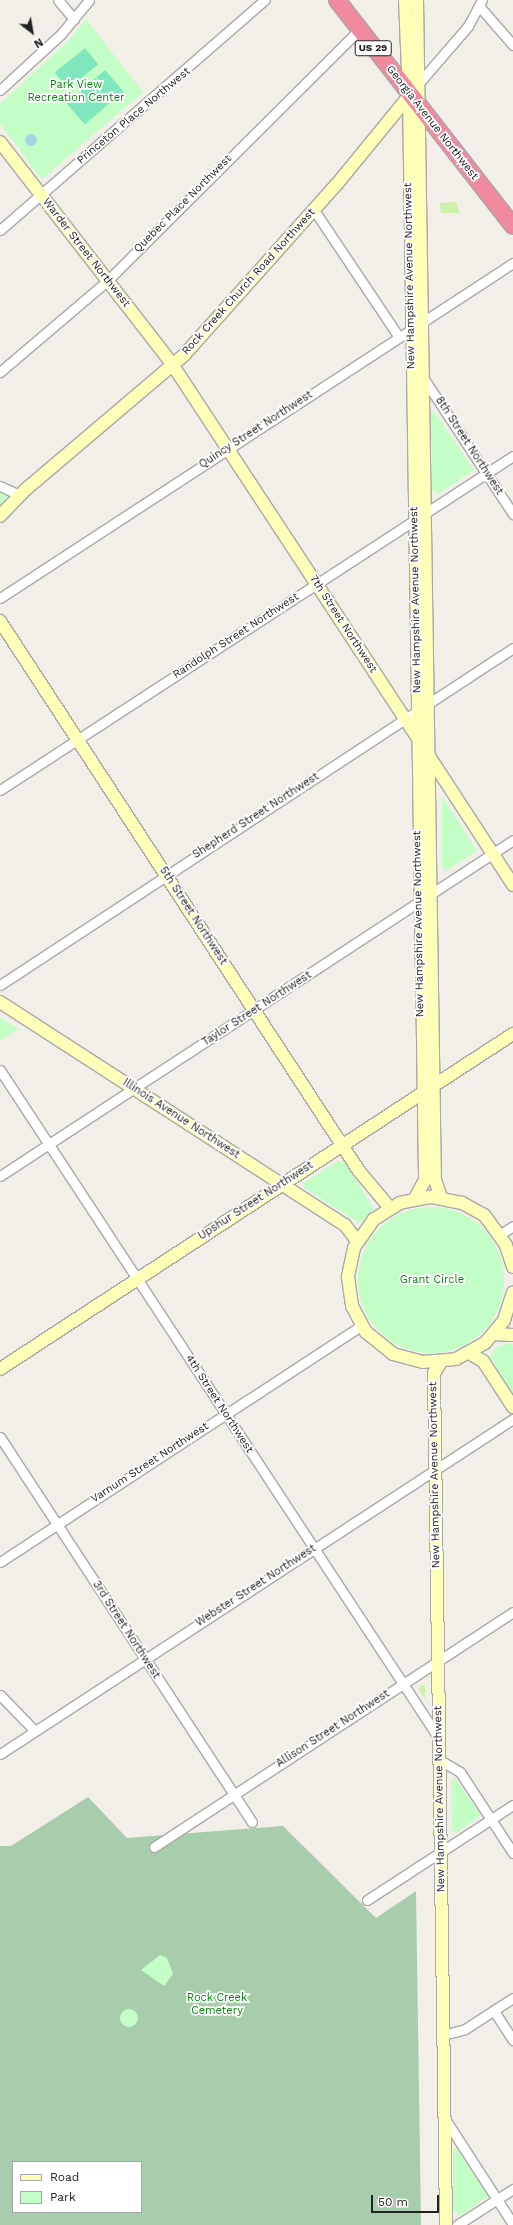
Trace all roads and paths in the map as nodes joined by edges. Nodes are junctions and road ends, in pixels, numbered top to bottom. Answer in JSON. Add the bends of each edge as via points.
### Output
{"nodes":[{"id":1,"x":58,"y":0,"type":"edge"},
{"id":2,"x":89,"y":0,"type":"edge"},
{"id":3,"x":265,"y":0,"type":"edge"},
{"id":4,"x":337,"y":0,"type":"edge"},
{"id":5,"x":405,"y":0,"type":"edge"},
{"id":6,"x":417,"y":0,"type":"edge"},
{"id":7,"x":481,"y":3,"type":"edge"},
{"id":8,"x":74,"y":19,"type":"junction"},
{"id":9,"x":359,"y":30,"type":"junction"},
{"id":10,"x":513,"y":45,"type":"edge"},
{"id":11,"x":0,"y":90,"type":"edge"},
{"id":12,"x":416,"y":96,"type":"junction"},
{"id":13,"x":0,"y":142,"type":"edge"},
{"id":14,"x":41,"y":195,"type":"junction"},
{"id":15,"x":314,"y":210,"type":"junction"},
{"id":16,"x":513,"y":226,"type":"edge"},
{"id":17,"x":0,"y":230,"type":"edge"},
{"id":18,"x":513,"y":263,"type":"edge"},
{"id":19,"x":107,"y":281,"type":"junction"},
{"id":20,"x":422,"y":321,"type":"junction"},
{"id":21,"x":410,"y":329,"type":"junction"},
{"id":22,"x":399,"y":336,"type":"junction"},
{"id":23,"x":172,"y":364,"type":"junction"},
{"id":24,"x":0,"y":372,"type":"edge"},
{"id":25,"x":424,"y":378,"type":"junction"},
{"id":26,"x":228,"y":449,"type":"junction"},
{"id":27,"x":513,"y":456,"type":"edge"},
{"id":28,"x":486,"y":473,"type":"junction"},
{"id":29,"x":0,"y":486,"type":"edge"},
{"id":30,"x":19,"y":495,"type":"junction"},
{"id":31,"x":427,"y":511,"type":"junction"},
{"id":32,"x":513,"y":514,"type":"edge"},
{"id":33,"x":0,"y":516,"type":"edge"},
{"id":34,"x":414,"y":519,"type":"junction"},
{"id":35,"x":316,"y":584,"type":"junction"},
{"id":36,"x":0,"y":598,"type":"edge"},
{"id":37,"x":0,"y":621,"type":"edge"},
{"id":38,"x":513,"y":648,"type":"edge"},
{"id":39,"x":429,"y":702,"type":"junction"},
{"id":40,"x":417,"y":711,"type":"junction"},
{"id":41,"x":405,"y":719,"type":"junction"},
{"id":42,"x":417,"y":737,"type":"junction"},
{"id":43,"x":78,"y":740,"type":"junction"},
{"id":44,"x":430,"y":756,"type":"junction"},
{"id":45,"x":0,"y":790,"type":"edge"},
{"id":46,"x":513,"y":840,"type":"edge"},
{"id":47,"x":493,"y":854,"type":"junction"},
{"id":48,"x":166,"y":875,"type":"junction"},
{"id":49,"x":513,"y":884,"type":"edge"},
{"id":50,"x":431,"y":895,"type":"junction"},
{"id":51,"x":419,"y":904,"type":"junction"},
{"id":52,"x":0,"y":984,"type":"edge"},
{"id":53,"x":0,"y":1002,"type":"edge"},
{"id":54,"x":254,"y":1010,"type":"junction"},
{"id":55,"x":513,"y":1034,"type":"edge"},
{"id":56,"x":0,"y":1070,"type":"edge"},
{"id":57,"x":435,"y":1086,"type":"junction"},
{"id":58,"x":134,"y":1089,"type":"junction"},
{"id":59,"x":422,"y":1094,"type":"junction"},
{"id":60,"x":49,"y":1144,"type":"junction"},
{"id":61,"x":343,"y":1145,"type":"junction"},
{"id":62,"x":0,"y":1176,"type":"edge"},
{"id":63,"x":282,"y":1184,"type":"junction"},
{"id":64,"x":441,"y":1197,"type":"junction"},
{"id":65,"x":416,"y":1198,"type":"junction"},
{"id":66,"x":390,"y":1208,"type":"junction"},
{"id":67,"x":513,"y":1226,"type":"edge"},
{"id":68,"x":501,"y":1234,"type":"junction"},
{"id":69,"x":357,"y":1241,"type":"junction"},
{"id":70,"x":513,"y":1267,"type":"edge"},
{"id":71,"x":137,"y":1279,"type":"junction"},
{"id":72,"x":513,"y":1292,"type":"edge"},
{"id":73,"x":505,"y":1316,"type":"junction"},
{"id":74,"x":361,"y":1326,"type":"junction"},
{"id":75,"x":493,"y":1334,"type":"junction"},
{"id":76,"x":512,"y":1334,"type":"edge"},
{"id":77,"x":483,"y":1344,"type":"junction"},
{"id":78,"x":469,"y":1353,"type":"junction"},
{"id":79,"x":483,"y":1361,"type":"junction"},
{"id":80,"x":423,"y":1362,"type":"junction"},
{"id":81,"x":441,"y":1362,"type":"junction"},
{"id":82,"x":0,"y":1369,"type":"edge"},
{"id":83,"x":434,"y":1374,"type":"junction"},
{"id":84,"x":513,"y":1407,"type":"edge"},
{"id":85,"x":226,"y":1414,"type":"junction"},
{"id":86,"x":513,"y":1419,"type":"edge"},
{"id":87,"x":0,"y":1437,"type":"edge"},
{"id":88,"x":435,"y":1471,"type":"junction"},
{"id":89,"x":57,"y":1525,"type":"junction"},
{"id":90,"x":314,"y":1548,"type":"junction"},
{"id":91,"x":0,"y":1562,"type":"edge"},
{"id":92,"x":513,"y":1612,"type":"edge"},
{"id":93,"x":145,"y":1659,"type":"junction"},
{"id":94,"x":438,"y":1662,"type":"junction"},
{"id":95,"x":403,"y":1684,"type":"junction"},
{"id":96,"x":0,"y":1695,"type":"edge"},
{"id":97,"x":35,"y":1731,"type":"junction"},
{"id":98,"x":438,"y":1737,"type":"junction"},
{"id":99,"x":0,"y":1754,"type":"edge"},
{"id":100,"x":440,"y":1760,"type":"junction"},
{"id":101,"x":233,"y":1794,"type":"junction"},
{"id":102,"x":513,"y":1805,"type":"edge"},
{"id":103,"x":491,"y":1819,"type":"junction"},
{"id":104,"x":252,"y":1822,"type":"dead end"},
{"id":105,"x":157,"y":1845,"type":"dead end"},
{"id":106,"x":441,"y":1852,"type":"junction"},
{"id":107,"x":513,"y":1853,"type":"edge"},
{"id":108,"x":367,"y":1900,"type":"dead end"},
{"id":109,"x":513,"y":1998,"type":"edge"},
{"id":110,"x":494,"y":2010,"type":"junction"},
{"id":111,"x":444,"y":2035,"type":"junction"},
{"id":112,"x":513,"y":2040,"type":"edge"},
{"id":113,"x":445,"y":2120,"type":"junction"},
{"id":114,"x":513,"y":2189,"type":"edge"},
{"id":115,"x":497,"y":2199,"type":"junction"},
{"id":116,"x":513,"y":2224,"type":"edge"},
{"id":117,"x":446,"y":2225,"type":"edge"},
{"id":118,"x":457,"y":2225,"type":"edge"}],
"edges":[{"from":1,"to":8,"type":"street"},
{"from":2,"to":8,"type":"street"},
{"from":3,"to":14,"type":"street","name":"Princeton Place Northwest"},
{"from":4,"to":9,"type":"highway","name":"Georgia Avenue Northwest","number":"US 29"},
{"from":5,"to":12,"type":"main road","name":"New Hampshire Avenue Northwest"},
{"from":6,"to":12,"type":"main road","name":"New Hampshire Avenue Northwest"},
{"from":7,"to":10,"type":"street"},
{"from":7,"to":12,"type":"street","name":"Rock Creek Church Road Northwest","via":[[468,26]]},
{"from":8,"to":11,"type":"street"},
{"from":9,"to":12,"type":"highway","name":"Georgia Avenue Northwest","number":"US 29"},
{"from":9,"to":19,"type":"street","name":"Quebec Place Northwest"},
{"from":12,"to":15,"type":"main road","name":"Rock Creek Church Road Northwest"},
{"from":12,"to":16,"type":"highway","name":"Georgia Avenue Northwest","number":"US 29"},
{"from":12,"to":20,"type":"main road","name":"New Hampshire Avenue Northwest"},
{"from":12,"to":21,"type":"main road","name":"New Hampshire Avenue Northwest"},
{"from":13,"to":14,"type":"main road","name":"Warder Street Northwest"},
{"from":14,"to":17,"type":"street","name":"Princeton Place Northwest"},
{"from":14,"to":19,"type":"main road","name":"Warder Street Northwest"},
{"from":15,"to":22,"type":"street"},
{"from":15,"to":23,"type":"main road","name":"Rock Creek Church Road Northwest"},
{"from":18,"to":20,"type":"street","name":"Quincy Street Northwest"},
{"from":19,"to":23,"type":"main road","name":"Warder Street Northwest"},
{"from":19,"to":24,"type":"street","name":"Quebec Place Northwest"},
{"from":20,"to":21,"type":"street","name":"Quincy Street Northwest"},
{"from":20,"to":25,"type":"main road","name":"New Hampshire Avenue Northwest"},
{"from":21,"to":22,"type":"street","name":"Quincy Street Northwest"},
{"from":21,"to":34,"type":"main road","name":"New Hampshire Avenue Northwest"},
{"from":22,"to":26,"type":"street","name":"Quincy Street Northwest"},
{"from":23,"to":26,"type":"main road","name":"7th Street Northwest"},
{"from":23,"to":30,"type":"main road","name":"Rock Creek Church Road Northwest"},
{"from":25,"to":28,"type":"street","name":"8th Street Northwest"},
{"from":25,"to":31,"type":"main road","name":"New Hampshire Avenue Northwest"},
{"from":26,"to":35,"type":"main road","name":"7th Street Northwest"},
{"from":26,"to":36,"type":"street","name":"Quincy Street Northwest"},
{"from":27,"to":28,"type":"street","name":"Randolph Street Northwest"},
{"from":28,"to":31,"type":"street","name":"Randolph Street Northwest"},
{"from":28,"to":32,"type":"street","name":"8th Street Northwest"},
{"from":29,"to":30,"type":"street"},
{"from":30,"to":33,"type":"main road","name":"Rock Creek Church Road Northwest"},
{"from":31,"to":34,"type":"street","name":"Randolph Street Northwest"},
{"from":31,"to":39,"type":"main road","name":"New Hampshire Avenue Northwest"},
{"from":34,"to":35,"type":"street","name":"Randolph Street Northwest"},
{"from":34,"to":40,"type":"main road","name":"New Hampshire Avenue Northwest"},
{"from":35,"to":41,"type":"main road","name":"7th Street Northwest"},
{"from":35,"to":43,"type":"street","name":"Randolph Street Northwest"},
{"from":37,"to":43,"type":"main road","name":"5th Street Northwest"},
{"from":38,"to":39,"type":"street","name":"Shepherd Street Northwest"},
{"from":39,"to":40,"type":"street","name":"Shepherd Street Northwest"},
{"from":39,"to":44,"type":"main road","name":"New Hampshire Avenue Northwest"},
{"from":40,"to":41,"type":"street","name":"Shepherd Street Northwest"},
{"from":40,"to":42,"type":"main road","name":"New Hampshire Avenue Northwest"},
{"from":41,"to":42,"type":"main road","name":"7th Street Northwest"},
{"from":41,"to":48,"type":"street","name":"Shepherd Street Northwest"},
{"from":42,"to":44,"type":"main road","name":"7th Street Northwest"},
{"from":42,"to":51,"type":"main road","name":"New Hampshire Avenue Northwest"},
{"from":43,"to":45,"type":"street","name":"Randolph Street Northwest"},
{"from":43,"to":48,"type":"main road","name":"5th Street Northwest"},
{"from":44,"to":47,"type":"main road","name":"7th Street Northwest"},
{"from":44,"to":50,"type":"main road","name":"New Hampshire Avenue Northwest"},
{"from":46,"to":47,"type":"street","name":"Taylor Street Northwest"},
{"from":47,"to":49,"type":"main road","name":"7th Street Northwest"},
{"from":47,"to":50,"type":"street","name":"Taylor Street Northwest"},
{"from":48,"to":52,"type":"street","name":"Shepherd Street Northwest"},
{"from":48,"to":54,"type":"main road","name":"5th Street Northwest"},
{"from":50,"to":51,"type":"street","name":"Taylor Street Northwest"},
{"from":50,"to":57,"type":"main road","name":"New Hampshire Avenue Northwest"},
{"from":51,"to":54,"type":"street","name":"Taylor Street Northwest"},
{"from":51,"to":59,"type":"main road","name":"New Hampshire Avenue Northwest"},
{"from":53,"to":58,"type":"main road","name":"Illinois Avenue Northwest"},
{"from":54,"to":58,"type":"street","name":"Taylor Street Northwest"},
{"from":54,"to":61,"type":"main road","name":"5th Street Northwest"},
{"from":55,"to":57,"type":"main road","name":"Upshur Street Northwest"},
{"from":56,"to":60,"type":"street","name":"4th Street Northwest"},
{"from":57,"to":59,"type":"main road","name":"Upshur Street Northwest"},
{"from":57,"to":64,"type":"main road","name":"New Hampshire Avenue Northwest","via":[[435,1180]]},
{"from":58,"to":60,"type":"street","name":"Taylor Street Northwest"},
{"from":58,"to":63,"type":"main road","name":"Illinois Avenue Northwest"},
{"from":59,"to":61,"type":"main road","name":"Upshur Street Northwest"},
{"from":59,"to":65,"type":"main road","name":"New Hampshire Avenue Northwest","via":[[425,1180]]},
{"from":60,"to":62,"type":"street","name":"Taylor Street Northwest"},
{"from":60,"to":71,"type":"street","name":"4th Street Northwest"},
{"from":61,"to":63,"type":"main road","name":"Upshur Street Northwest"},
{"from":61,"to":66,"type":"main road","name":"5th Street Northwest","via":[[376,1196]]},
{"from":63,"to":69,"type":"main road","name":"Illinois Avenue Northwest","via":[[345,1224]]},
{"from":63,"to":71,"type":"main road","name":"Upshur Street Northwest"},
{"from":64,"to":65,"type":"main road"},
{"from":64,"to":68,"type":"main road","via":[[477,1210]]},
{"from":65,"to":66,"type":"main road"},
{"from":66,"to":69,"type":"main road","via":[[369,1224]]},
{"from":67,"to":68,"type":"street"},
{"from":68,"to":70,"type":"main road"},
{"from":69,"to":74,"type":"main road","via":[[350,1262],[348,1284],[352,1306]]},
{"from":71,"to":82,"type":"main road","name":"Upshur Street Northwest"},
{"from":71,"to":85,"type":"street","name":"4th Street Northwest"},
{"from":72,"to":73,"type":"main road"},
{"from":73,"to":75,"type":"main road"},
{"from":73,"to":76,"type":"main road"},
{"from":74,"to":80,"type":"main road","via":[[386,1350]]},
{"from":74,"to":85,"type":"street","name":"Varnum Street Northwest"},
{"from":75,"to":76,"type":"main road"},
{"from":75,"to":77,"type":"main road"},
{"from":77,"to":78,"type":"main road"},
{"from":77,"to":79,"type":"main road"},
{"from":78,"to":79,"type":"main road"},
{"from":78,"to":81,"type":"main road"},
{"from":79,"to":84,"type":"main road"},
{"from":80,"to":81,"type":"main road"},
{"from":80,"to":83,"type":"main road","name":"New Hampshire Avenue Northwest"},
{"from":81,"to":83,"type":"main road","name":"New Hampshire Avenue Northwest"},
{"from":83,"to":88,"type":"main road","name":"New Hampshire Avenue Northwest"},
{"from":85,"to":89,"type":"street","name":"Varnum Street Northwest"},
{"from":85,"to":90,"type":"street","name":"4th Street Northwest"},
{"from":86,"to":88,"type":"street","name":"Webster Street Northwest"},
{"from":87,"to":89,"type":"street","name":"3rd Street Northwest"},
{"from":88,"to":90,"type":"street","name":"Webster Street Northwest"},
{"from":88,"to":94,"type":"main road","name":"New Hampshire Avenue Northwest"},
{"from":89,"to":91,"type":"street","name":"Varnum Street Northwest"},
{"from":89,"to":93,"type":"street","name":"3rd Street Northwest"},
{"from":90,"to":93,"type":"street","name":"Webster Street Northwest"},
{"from":90,"to":95,"type":"street","name":"4th Street Northwest"},
{"from":92,"to":94,"type":"street","name":"Allison Street Northwest"},
{"from":93,"to":97,"type":"street","name":"Webster Street Northwest"},
{"from":93,"to":101,"type":"street","name":"3rd Street Northwest"},
{"from":94,"to":95,"type":"street","name":"Allison Street Northwest"},
{"from":94,"to":98,"type":"main road","name":"New Hampshire Avenue Northwest"},
{"from":95,"to":98,"type":"street","name":"4th Street Northwest"},
{"from":95,"to":101,"type":"street","name":"Allison Street Northwest"},
{"from":96,"to":97,"type":"street"},
{"from":97,"to":99,"type":"street","name":"Webster Street Northwest"},
{"from":98,"to":100,"type":"main road","name":"New Hampshire Avenue Northwest"},
{"from":100,"to":103,"type":"street","via":[[460,1772]]},
{"from":100,"to":106,"type":"main road","name":"New Hampshire Avenue Northwest"},
{"from":101,"to":104,"type":"street","name":"3rd Street Northwest"},
{"from":101,"to":105,"type":"street","name":"Allison Street Northwest"},
{"from":102,"to":103,"type":"street"},
{"from":103,"to":106,"type":"street"},
{"from":103,"to":107,"type":"street"},
{"from":106,"to":108,"type":"street"},
{"from":106,"to":111,"type":"main road","name":"New Hampshire Avenue Northwest"},
{"from":109,"to":110,"type":"street"},
{"from":110,"to":111,"type":"street","via":[[465,2029]]},
{"from":110,"to":112,"type":"street"},
{"from":111,"to":113,"type":"main road","name":"New Hampshire Avenue Northwest"},
{"from":113,"to":115,"type":"street"},
{"from":113,"to":117,"type":"main road","name":"New Hampshire Avenue Northwest"},
{"from":114,"to":115,"type":"street"},
{"from":115,"to":116,"type":"street"},
{"from":115,"to":118,"type":"street"}]}
